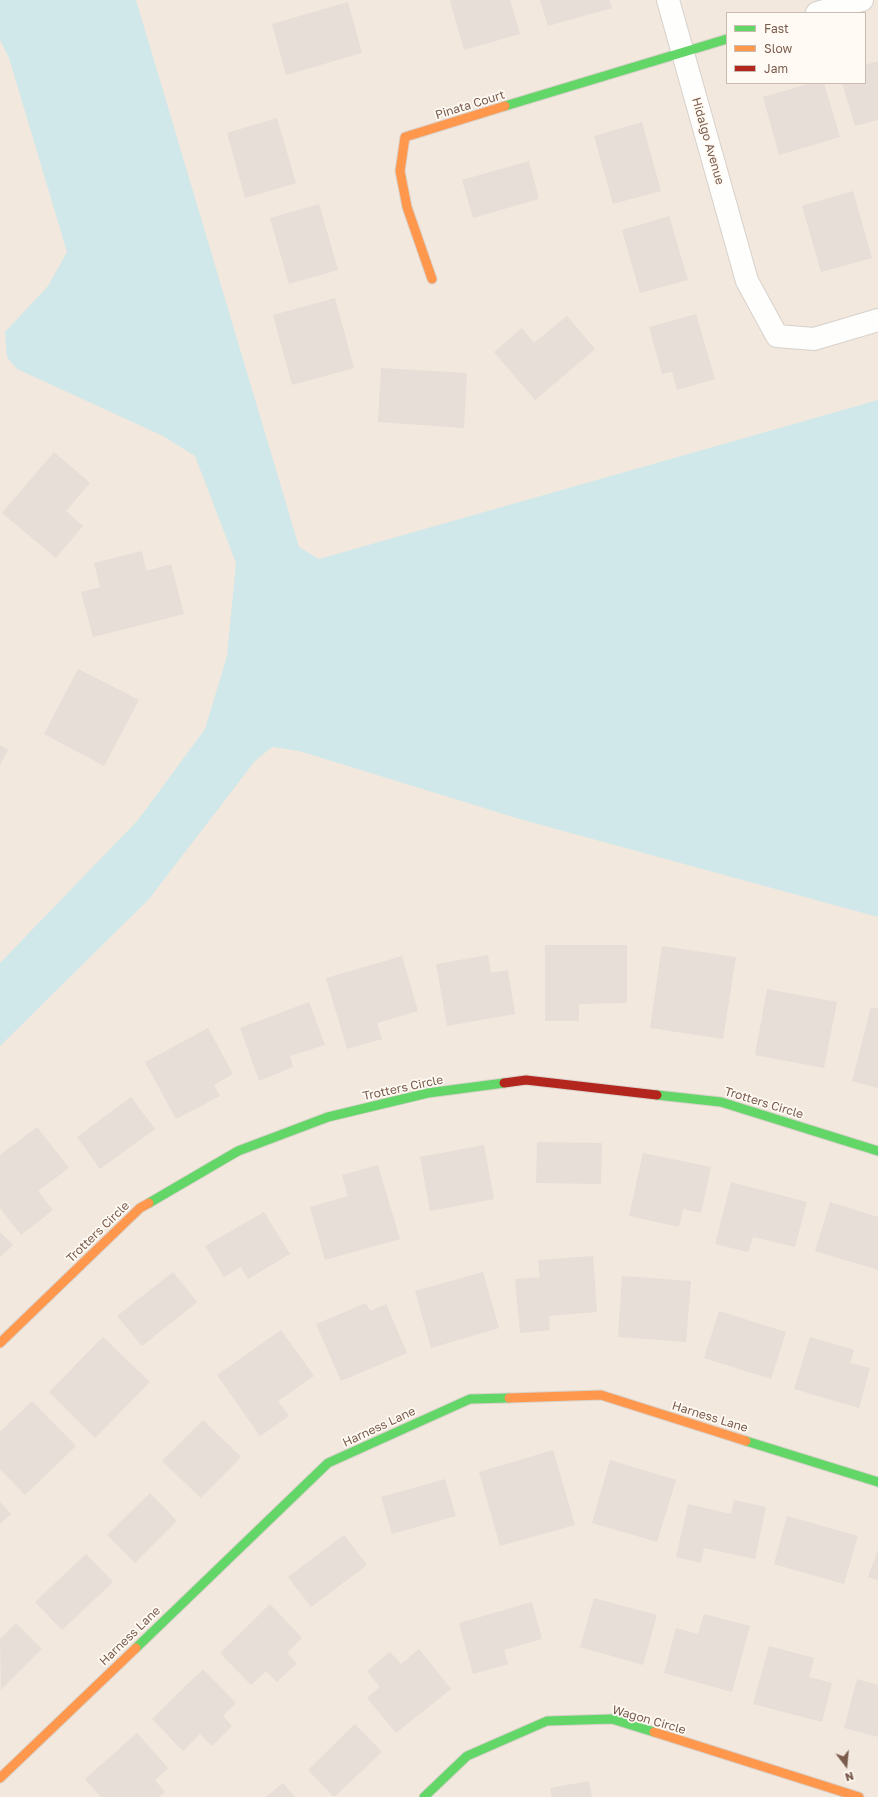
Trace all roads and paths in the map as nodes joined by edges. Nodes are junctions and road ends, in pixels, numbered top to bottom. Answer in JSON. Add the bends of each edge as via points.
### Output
{"nodes":[{"id":1,"x":668,"y":0,"type":"edge"},
{"id":2,"x":862,"y":0,"type":"edge"},
{"id":3,"x":820,"y":12,"type":"edge"},
{"id":4,"x":726,"y":39,"type":"edge"},
{"id":5,"x":683,"y":52,"type":"junction"},
{"id":6,"x":432,"y":279,"type":"dead end"},
{"id":7,"x":878,"y":320,"type":"edge"},
{"id":8,"x":878,"y":1151,"type":"edge"},
{"id":9,"x":0,"y":1343,"type":"edge"},
{"id":10,"x":878,"y":1482,"type":"edge"},
{"id":11,"x":0,"y":1778,"type":"edge"},
{"id":12,"x":424,"y":1797,"type":"edge"},
{"id":13,"x":859,"y":1797,"type":"edge"}],
"edges":[{"from":1,"to":5,"type":"street","name":"Hidalgo Avenue"},
{"from":2,"to":3,"type":"street"},
{"from":4,"to":5,"type":"street"},
{"from":5,"to":6,"type":"street","name":"Pinata Court","via":[[405,138],[400,171],[407,207]]},
{"from":5,"to":7,"type":"street","name":"Hidalgo Avenue","via":[[747,281],[777,336],[814,339]]},
{"from":8,"to":9,"type":"street","name":"Trotters Circle","via":[[721,1102],[526,1080],[428,1093],[328,1117],[231,1155],[140,1208]]},
{"from":10,"to":11,"type":"street","name":"Harness Lane","via":[[601,1395],[470,1399],[328,1463]]},
{"from":12,"to":13,"type":"street","name":"Wagon Circle","via":[[467,1756],[547,1721],[612,1719]]}]}
